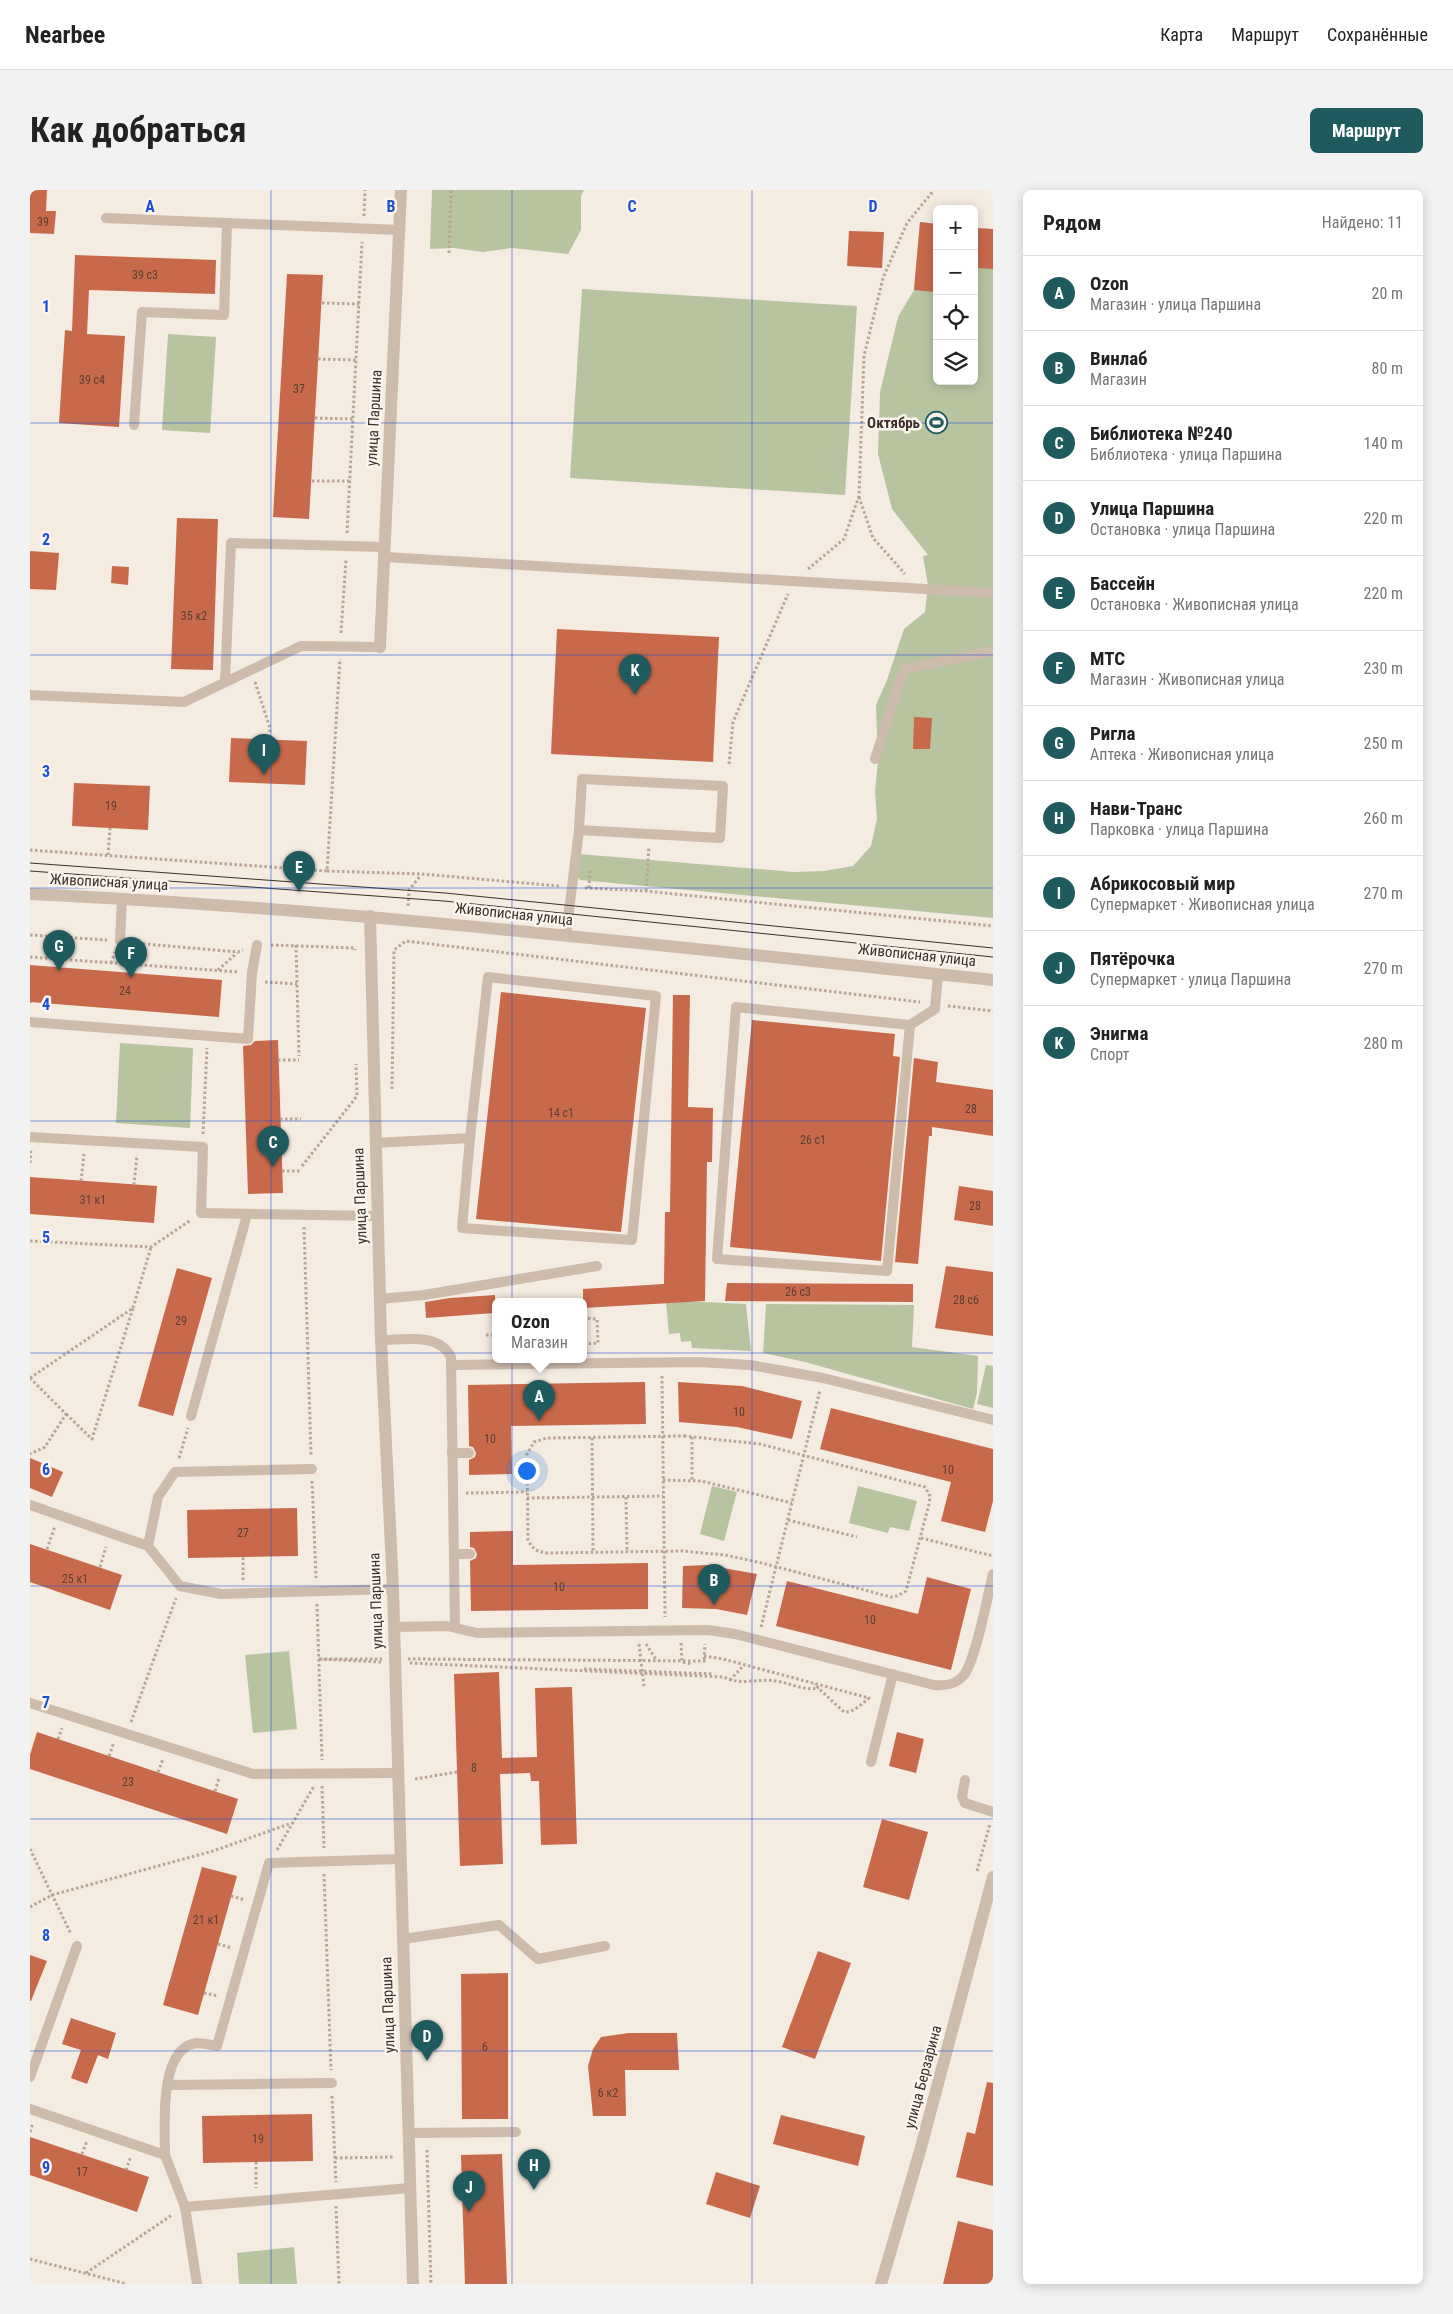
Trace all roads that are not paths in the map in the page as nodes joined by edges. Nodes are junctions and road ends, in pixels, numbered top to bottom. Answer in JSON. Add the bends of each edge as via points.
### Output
{"nodes":[{"id":1,"x":401,"y":190,"type":"edge"},
{"id":2,"x":106,"y":218,"type":"dead end"},
{"id":3,"x":227,"y":222,"type":"junction"},
{"id":4,"x":399,"y":230,"type":"junction"},
{"id":5,"x":134,"y":424,"type":"dead end"},
{"id":6,"x":385,"y":552,"type":"junction"},
{"id":7,"x":993,"y":593,"type":"edge"},
{"id":8,"x":380,"y":647,"type":"joint"},
{"id":9,"x":993,"y":651,"type":"edge"},
{"id":10,"x":225,"y":682,"type":"junction"},
{"id":11,"x":30,"y":695,"type":"edge"},
{"id":12,"x":875,"y":760,"type":"dead end"},
{"id":13,"x":579,"y":830,"type":"junction"},
{"id":14,"x":30,"y":894,"type":"edge"},
{"id":15,"x":122,"y":899,"type":"junction"},
{"id":16,"x":370,"y":916,"type":"junction"},
{"id":17,"x":566,"y":936,"type":"junction"},
{"id":18,"x":120,"y":941,"type":"road end"},
{"id":19,"x":257,"y":945,"type":"road end"},
{"id":20,"x":938,"y":974,"type":"junction"},
{"id":21,"x":993,"y":980,"type":"edge"},
{"id":22,"x":30,"y":1022,"type":"edge"},
{"id":23,"x":910,"y":1025,"type":"junction"},
{"id":24,"x":30,"y":1137,"type":"edge"},
{"id":25,"x":470,"y":1138,"type":"junction"},
{"id":26,"x":375,"y":1143,"type":"junction"},
{"id":27,"x":247,"y":1215,"type":"junction"},
{"id":28,"x":377,"y":1216,"type":"junction"},
{"id":29,"x":597,"y":1266,"type":"dead end"},
{"id":30,"x":380,"y":1299,"type":"junction"},
{"id":31,"x":381,"y":1340,"type":"junction"},
{"id":32,"x":451,"y":1365,"type":"junction"},
{"id":33,"x":191,"y":1416,"type":"road end"},
{"id":34,"x":993,"y":1420,"type":"edge"},
{"id":35,"x":452,"y":1453,"type":"junction"},
{"id":36,"x":469,"y":1453,"type":"dead end"},
{"id":37,"x":312,"y":1469,"type":"road end"},
{"id":38,"x":30,"y":1505,"type":"edge"},
{"id":39,"x":148,"y":1546,"type":"junction"},
{"id":40,"x":454,"y":1554,"type":"junction"},
{"id":41,"x":470,"y":1554,"type":"dead end"},
{"id":42,"x":993,"y":1574,"type":"edge"},
{"id":43,"x":393,"y":1589,"type":"junction"},
{"id":44,"x":394,"y":1627,"type":"junction"},
{"id":45,"x":454,"y":1627,"type":"junction"},
{"id":46,"x":893,"y":1674,"type":"junction"},
{"id":47,"x":30,"y":1703,"type":"edge"},
{"id":48,"x":871,"y":1762,"type":"dead end"},
{"id":49,"x":398,"y":1773,"type":"junction"},
{"id":50,"x":965,"y":1780,"type":"dead end"},
{"id":51,"x":993,"y":1812,"type":"edge"},
{"id":52,"x":400,"y":1859,"type":"junction"},
{"id":53,"x":993,"y":1877,"type":"edge"},
{"id":54,"x":403,"y":1938,"type":"junction"},
{"id":55,"x":77,"y":1946,"type":"road end"},
{"id":56,"x":605,"y":1946,"type":"dead end"},
{"id":57,"x":30,"y":2076,"type":"edge"},
{"id":58,"x":332,"y":2082,"type":"road end"},
{"id":59,"x":168,"y":2085,"type":"junction"},
{"id":60,"x":30,"y":2110,"type":"edge"},
{"id":61,"x":516,"y":2132,"type":"dead end"},
{"id":62,"x":408,"y":2133,"type":"junction"},
{"id":63,"x":165,"y":2155,"type":"junction"},
{"id":64,"x":410,"y":2188,"type":"junction"},
{"id":65,"x":185,"y":2207,"type":"junction"},
{"id":66,"x":197,"y":2284,"type":"edge"},
{"id":67,"x":412,"y":2284,"type":"edge"},
{"id":68,"x":881,"y":2284,"type":"edge"}],
"edges":[{"from":1,"to":4,"type":"street","name":"улица Паршина"},
{"from":2,"to":3,"type":"lane"},
{"from":3,"to":4,"type":"lane"},
{"from":3,"to":5,"type":"lane","via":[[224,315],[142,312]]},
{"from":4,"to":6,"type":"street","name":"улица Паршина"},
{"from":6,"to":7,"type":"lane"},
{"from":6,"to":8,"type":"street","name":"улица Паршина"},
{"from":6,"to":10,"type":"lane","via":[[347,546],[231,543]]},
{"from":8,"to":10,"type":"lane","via":[[301,646]]},
{"from":9,"to":12,"type":"lane","via":[[904,670]]},
{"from":10,"to":11,"type":"lane","via":[[184,702]]},
{"from":13,"to":13,"type":"lane","via":[[582,779],[723,786],[720,838]]},
{"from":13,"to":17,"type":"lane"},
{"from":14,"to":15,"type":"street","name":"Живописная улица"},
{"from":15,"to":16,"type":"street","name":"Живописная улица"},
{"from":15,"to":18,"type":"lane"},
{"from":16,"to":17,"type":"street","name":"Живописная улица"},
{"from":16,"to":26,"type":"street","name":"улица Паршина"},
{"from":17,"to":20,"type":"street","name":"Живописная улица"},
{"from":19,"to":22,"type":"lane","via":[[248,1039]]},
{"from":20,"to":21,"type":"street","name":"Живописная улица"},
{"from":20,"to":23,"type":"lane","via":[[935,1009]]},
{"from":23,"to":23,"type":"lane","via":[[887,1271],[717,1259],[736,1007]]},
{"from":24,"to":27,"type":"lane","via":[[203,1148],[201,1213]]},
{"from":25,"to":25,"type":"lane","via":[[488,977],[656,996],[632,1240],[462,1228]]},
{"from":25,"to":26,"type":"lane"},
{"from":26,"to":28,"type":"street","name":"улица Паршина"},
{"from":27,"to":28,"type":"lane"},
{"from":27,"to":33,"type":"lane"},
{"from":28,"to":30,"type":"street","name":"улица Паршина"},
{"from":29,"to":30,"type":"lane","via":[[424,1295]]},
{"from":30,"to":31,"type":"street","name":"улица Паршина"},
{"from":31,"to":32,"type":"lane","via":[[436,1341],[447,1349]]},
{"from":31,"to":43,"type":"street","name":"улица Паршина"},
{"from":32,"to":34,"type":"lane","via":[[698,1362],[750,1365],[823,1378]]},
{"from":32,"to":35,"type":"lane"},
{"from":35,"to":36,"type":"lane"},
{"from":35,"to":40,"type":"lane"},
{"from":37,"to":39,"type":"lane","via":[[175,1472],[158,1498]]},
{"from":38,"to":39,"type":"lane"},
{"from":39,"to":43,"type":"lane","via":[[180,1586],[221,1594]]},
{"from":40,"to":41,"type":"lane"},
{"from":40,"to":45,"type":"lane"},
{"from":42,"to":46,"type":"lane","via":[[970,1664],[963,1677],[944,1686]]},
{"from":43,"to":44,"type":"street","name":"улица Паршина"},
{"from":44,"to":45,"type":"lane"},
{"from":44,"to":49,"type":"street","name":"улица Паршина"},
{"from":45,"to":46,"type":"lane","via":[[477,1633],[708,1630]]},
{"from":46,"to":48,"type":"lane"},
{"from":47,"to":49,"type":"lane","via":[[253,1774]]},
{"from":49,"to":52,"type":"street","name":"улица Паршина"},
{"from":50,"to":51,"type":"lane","via":[[962,1797],[965,1804]]},
{"from":52,"to":54,"type":"street","name":"улица Паршина"},
{"from":52,"to":59,"type":"lane","via":[[268,1863],[217,2046],[196,2043],[180,2052],[170,2070]]},
{"from":53,"to":68,"type":"street","name":"улица Берзарина"},
{"from":54,"to":56,"type":"lane","via":[[499,1925],[538,1959]]},
{"from":54,"to":62,"type":"street","name":"улица Паршина"},
{"from":55,"to":57,"type":"lane"},
{"from":58,"to":59,"type":"lane"},
{"from":59,"to":63,"type":"lane"},
{"from":60,"to":63,"type":"lane"},
{"from":61,"to":62,"type":"lane"},
{"from":62,"to":64,"type":"street","name":"улица Паршина"},
{"from":63,"to":65,"type":"lane"},
{"from":64,"to":65,"type":"lane"},
{"from":64,"to":67,"type":"street","name":"улица Паршина"},
{"from":65,"to":66,"type":"lane"}]}
